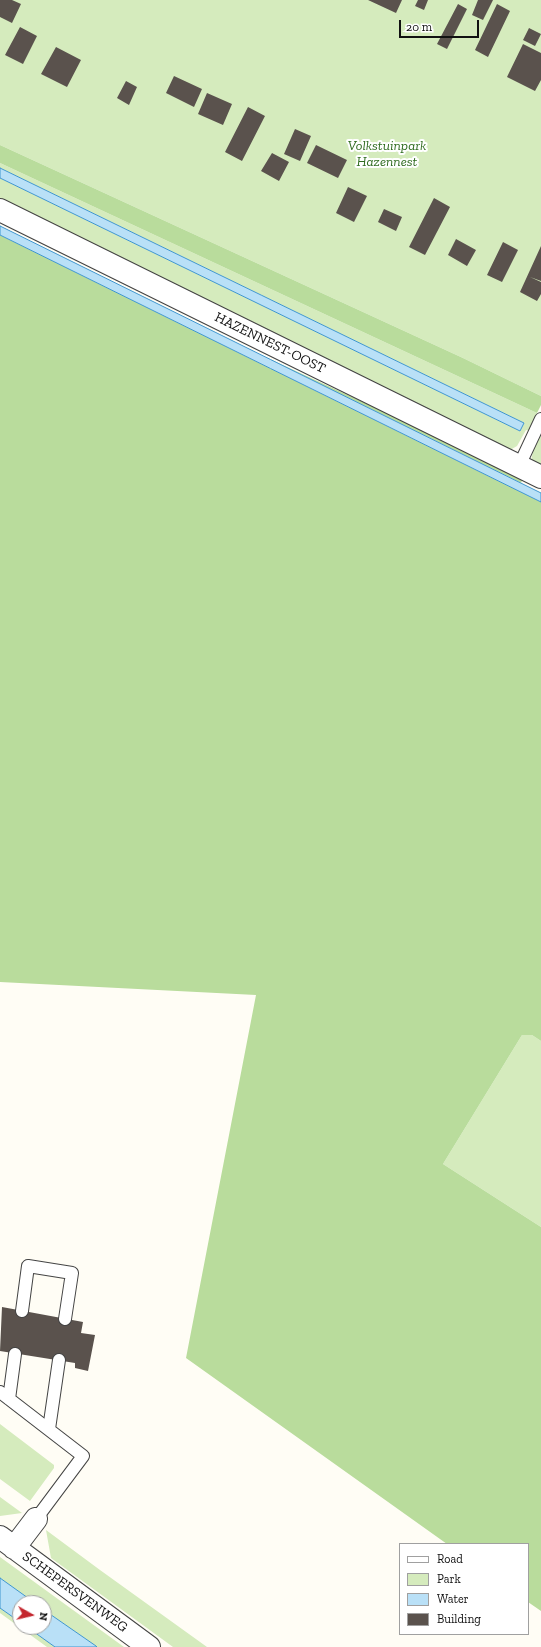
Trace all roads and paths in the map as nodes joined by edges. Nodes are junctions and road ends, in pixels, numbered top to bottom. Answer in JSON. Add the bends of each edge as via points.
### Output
{"nodes":[{"id":1,"x":0,"y":210,"type":"edge"},
{"id":2,"x":541,"y":419,"type":"edge"},
{"id":3,"x":518,"y":466,"type":"junction"},
{"id":4,"x":541,"y":477,"type":"edge"},
{"id":5,"x":22,"y":1311,"type":"dead end"},
{"id":6,"x":65,"y":1319,"type":"dead end"},
{"id":7,"x":15,"y":1354,"type":"dead end"},
{"id":8,"x":59,"y":1360,"type":"dead end"},
{"id":9,"x":4,"y":1396,"type":"edge"},
{"id":10,"x":49,"y":1429,"type":"junction"},
{"id":11,"x":36,"y":1519,"type":"joint"},
{"id":12,"x":7,"y":1543,"type":"edge"},
{"id":13,"x":149,"y":1647,"type":"edge"}],
"edges":[{"from":1,"to":3,"type":"street","name":"HAZENNEST-OOST"},
{"from":2,"to":3,"type":"lane"},
{"from":3,"to":4,"type":"street","name":"HAZENNEST-OOST"},
{"from":5,"to":6,"type":"lane","via":[[28,1266],[72,1273]]},
{"from":7,"to":9,"type":"lane"},
{"from":8,"to":10,"type":"lane"},
{"from":9,"to":10,"type":"lane"},
{"from":10,"to":11,"type":"lane","via":[[84,1456]]},
{"from":11,"to":12,"type":"street"},
{"from":12,"to":13,"type":"street","name":"SCHEPERSVENWEG"}]}
